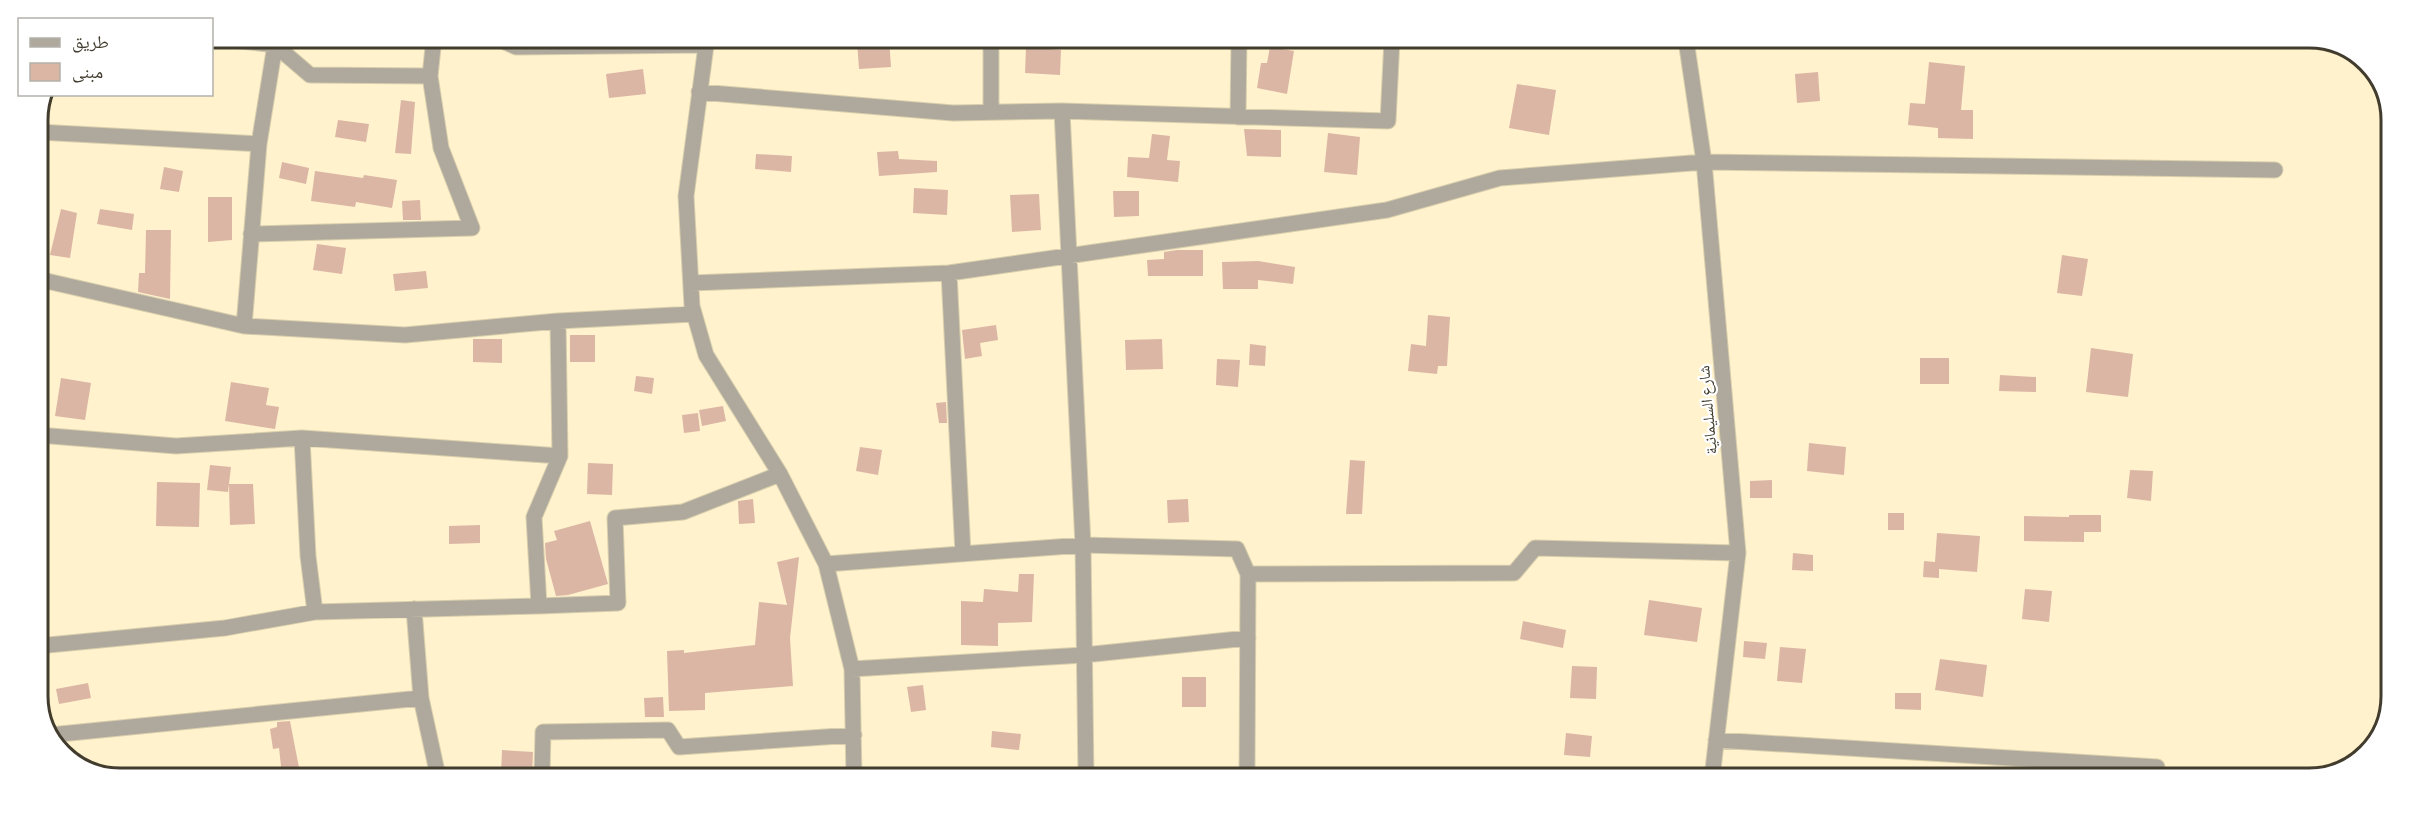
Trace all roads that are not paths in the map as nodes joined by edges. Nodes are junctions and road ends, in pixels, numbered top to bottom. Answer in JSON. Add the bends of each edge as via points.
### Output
{"nodes":[{"id":1,"x":280,"y":48,"type":"edge"},
{"id":2,"x":287,"y":48,"type":"edge"},
{"id":3,"x":433,"y":48,"type":"edge"},
{"id":4,"x":705,"y":48,"type":"edge"},
{"id":5,"x":992,"y":48,"type":"edge"},
{"id":6,"x":1239,"y":48,"type":"edge"},
{"id":7,"x":1392,"y":48,"type":"edge"},
{"id":8,"x":1687,"y":48,"type":"edge"},
{"id":9,"x":430,"y":76,"type":"junction"},
{"id":10,"x":699,"y":92,"type":"junction"},
{"id":11,"x":1062,"y":111,"type":"junction"},
{"id":12,"x":991,"y":112,"type":"junction"},
{"id":13,"x":1238,"y":117,"type":"junction"},
{"id":14,"x":48,"y":133,"type":"edge"},
{"id":15,"x":259,"y":144,"type":"junction"},
{"id":16,"x":1704,"y":162,"type":"junction"},
{"id":17,"x":2275,"y":170,"type":"dead end"},
{"id":18,"x":251,"y":234,"type":"junction"},
{"id":19,"x":1070,"y":256,"type":"junction"},
{"id":20,"x":949,"y":273,"type":"junction"},
{"id":21,"x":48,"y":281,"type":"edge"},
{"id":22,"x":691,"y":283,"type":"junction"},
{"id":23,"x":694,"y":314,"type":"junction"},
{"id":24,"x":558,"y":321,"type":"junction"},
{"id":25,"x":244,"y":326,"type":"junction"},
{"id":26,"x":48,"y":436,"type":"edge"},
{"id":27,"x":302,"y":438,"type":"junction"},
{"id":28,"x":560,"y":456,"type":"junction"},
{"id":29,"x":780,"y":474,"type":"junction"},
{"id":30,"x":1083,"y":545,"type":"junction"},
{"id":31,"x":1738,"y":553,"type":"junction"},
{"id":32,"x":963,"y":554,"type":"junction"},
{"id":33,"x":826,"y":564,"type":"junction"},
{"id":34,"x":1248,"y":574,"type":"junction"},
{"id":35,"x":538,"y":606,"type":"junction"},
{"id":36,"x":414,"y":609,"type":"junction"},
{"id":37,"x":315,"y":612,"type":"junction"},
{"id":38,"x":1248,"y":638,"type":"junction"},
{"id":39,"x":48,"y":645,"type":"edge"},
{"id":40,"x":1084,"y":655,"type":"junction"},
{"id":41,"x":852,"y":669,"type":"junction"},
{"id":42,"x":421,"y":698,"type":"junction"},
{"id":43,"x":59,"y":734,"type":"edge"},
{"id":44,"x":854,"y":735,"type":"junction"},
{"id":45,"x":1716,"y":740,"type":"junction"},
{"id":46,"x":436,"y":768,"type":"edge"},
{"id":47,"x":542,"y":768,"type":"edge"},
{"id":48,"x":854,"y":768,"type":"edge"},
{"id":49,"x":1086,"y":768,"type":"edge"},
{"id":50,"x":1246,"y":768,"type":"edge"},
{"id":51,"x":1713,"y":768,"type":"edge"},
{"id":52,"x":2157,"y":768,"type":"dead end"}],
"edges":[{"from":1,"to":15,"type":"street"},
{"from":2,"to":9,"type":"street","via":[[310,75]]},
{"from":3,"to":9,"type":"street"},
{"from":4,"to":10,"type":"street"},
{"from":5,"to":12,"type":"street"},
{"from":6,"to":13,"type":"street"},
{"from":7,"to":13,"type":"street","via":[[1388,121]]},
{"from":8,"to":16,"type":"street","name":"شارع السليمانية"},
{"from":9,"to":18,"type":"street","via":[[441,148],[472,228]]},
{"from":10,"to":12,"type":"street","via":[[953,113]]},
{"from":10,"to":22,"type":"street","via":[[686,196]]},
{"from":11,"to":12,"type":"street"},
{"from":11,"to":13,"type":"street"},
{"from":11,"to":19,"type":"street"},
{"from":14,"to":15,"type":"street"},
{"from":15,"to":18,"type":"street"},
{"from":16,"to":17,"type":"street"},
{"from":16,"to":19,"type":"street","via":[[1500,178],[1387,210]]},
{"from":16,"to":31,"type":"street","name":"شارع السليمانية"},
{"from":18,"to":25,"type":"street"},
{"from":19,"to":20,"type":"street"},
{"from":19,"to":30,"type":"street"},
{"from":20,"to":22,"type":"street"},
{"from":20,"to":32,"type":"street"},
{"from":21,"to":25,"type":"street"},
{"from":22,"to":23,"type":"street"},
{"from":23,"to":24,"type":"street"},
{"from":23,"to":29,"type":"street","via":[[706,355]]},
{"from":24,"to":25,"type":"street","via":[[405,335]]},
{"from":24,"to":28,"type":"street"},
{"from":26,"to":27,"type":"street","via":[[176,446]]},
{"from":27,"to":28,"type":"street"},
{"from":27,"to":37,"type":"street"},
{"from":28,"to":35,"type":"street","via":[[534,517]]},
{"from":29,"to":33,"type":"street"},
{"from":29,"to":35,"type":"street","via":[[683,512],[615,518],[618,603]]},
{"from":30,"to":32,"type":"street"},
{"from":30,"to":34,"type":"street","via":[[1237,549]]},
{"from":30,"to":40,"type":"street"},
{"from":31,"to":34,"type":"street","via":[[1535,548],[1514,573]]},
{"from":31,"to":45,"type":"street","name":"شارع السليمانية"},
{"from":32,"to":33,"type":"street"},
{"from":33,"to":41,"type":"street"},
{"from":34,"to":38,"type":"street"},
{"from":35,"to":36,"type":"street"},
{"from":36,"to":37,"type":"street"},
{"from":36,"to":42,"type":"street"},
{"from":37,"to":39,"type":"street","via":[[225,628]]},
{"from":38,"to":40,"type":"street"},
{"from":38,"to":50,"type":"street"},
{"from":40,"to":41,"type":"street"},
{"from":40,"to":49,"type":"street"},
{"from":41,"to":44,"type":"street"},
{"from":42,"to":43,"type":"street"},
{"from":42,"to":46,"type":"street"},
{"from":44,"to":47,"type":"street","via":[[679,747],[668,730],[543,732]]},
{"from":44,"to":48,"type":"street"},
{"from":45,"to":51,"type":"street","name":"شارع السليمانية"},
{"from":45,"to":52,"type":"street"}]}
